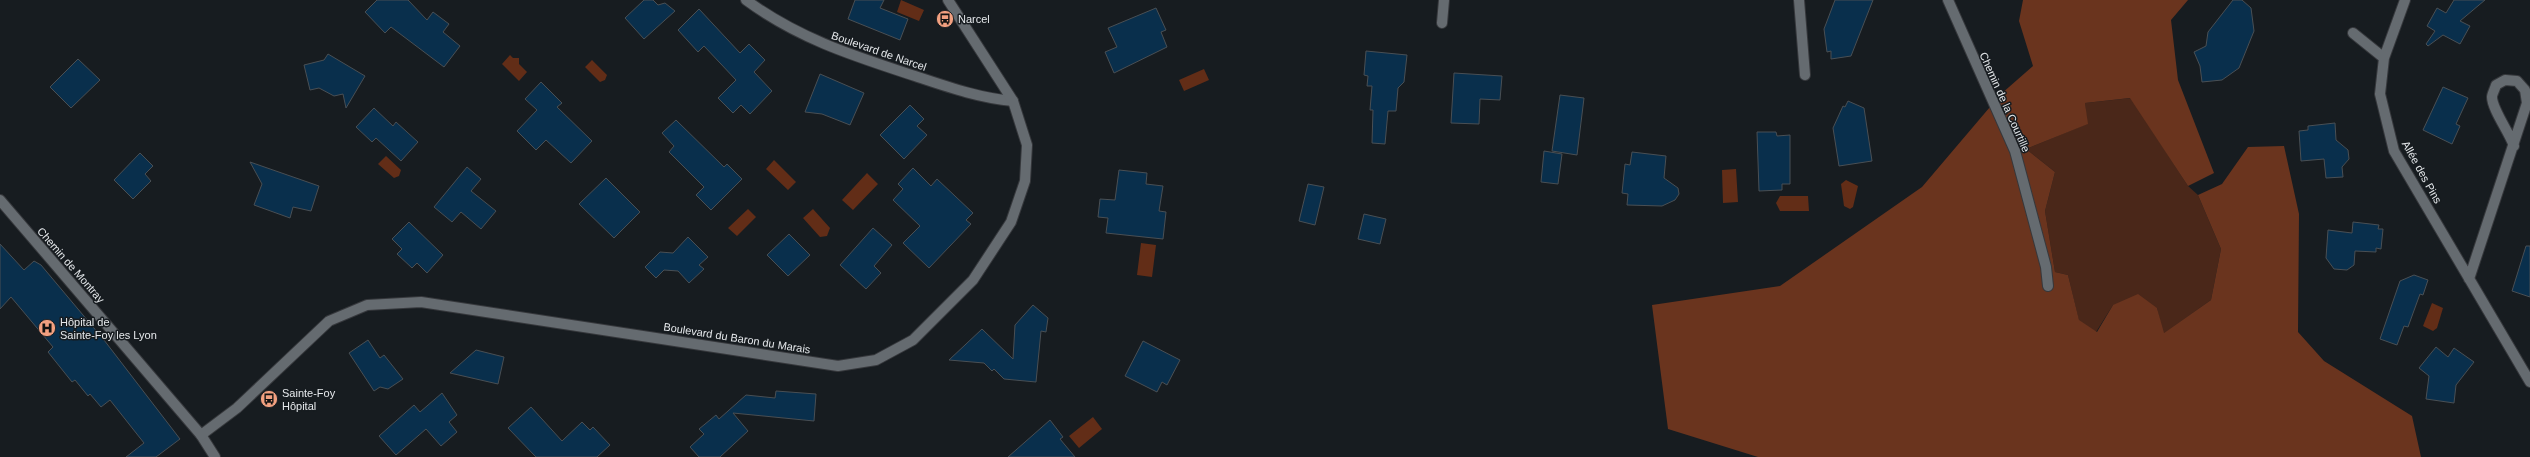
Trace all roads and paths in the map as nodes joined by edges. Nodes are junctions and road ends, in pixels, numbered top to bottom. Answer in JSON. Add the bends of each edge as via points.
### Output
{"nodes":[{"id":1,"x":746,"y":0,"type":"edge"},
{"id":2,"x":948,"y":0,"type":"edge"},
{"id":3,"x":1444,"y":0,"type":"edge"},
{"id":4,"x":1799,"y":0,"type":"edge"},
{"id":5,"x":1948,"y":0,"type":"edge"},
{"id":6,"x":2405,"y":0,"type":"edge"},
{"id":7,"x":1442,"y":23,"type":"dead end"},
{"id":8,"x":2353,"y":33,"type":"dead end"},
{"id":9,"x":2384,"y":58,"type":"junction"},
{"id":10,"x":1805,"y":75,"type":"dead end"},
{"id":11,"x":1013,"y":101,"type":"junction"},
{"id":12,"x":2514,"y":146,"type":"junction"},
{"id":13,"x":0,"y":200,"type":"edge"},
{"id":14,"x":2469,"y":279,"type":"junction"},
{"id":15,"x":2048,"y":286,"type":"dead end"},
{"id":16,"x":2530,"y":382,"type":"edge"},
{"id":17,"x":201,"y":434,"type":"junction"},
{"id":18,"x":215,"y":457,"type":"edge"}],
"edges":[{"from":1,"to":11,"type":"street","name":"Boulevard de Narcel","via":[[769,17],[833,50],[985,99]]},
{"from":2,"to":11,"type":"street","name":"Boulevard du Baron du Marais"},
{"from":3,"to":7,"type":"street"},
{"from":4,"to":10,"type":"street"},
{"from":5,"to":15,"type":"street","name":"Chemin de la Courtille","via":[[2015,151],[2046,267]]},
{"from":6,"to":9,"type":"street","name":"Allée des Pins"},
{"from":8,"to":9,"type":"street"},
{"from":9,"to":14,"type":"street","name":"Allée des Pins","via":[[2380,94],[2394,151]]},
{"from":11,"to":17,"type":"street","name":"Boulevard du Baron du Marais","via":[[1027,145],[1025,181],[1011,222],[973,280],[913,340],[876,360],[838,366],[421,302],[367,305],[329,321],[237,408]]},
{"from":12,"to":12,"type":"street","via":[[2527,103],[2525,90],[2516,81],[2505,80],[2496,86],[2492,97],[2496,112],[2510,133]]},
{"from":12,"to":14,"type":"street"},
{"from":13,"to":17,"type":"street","name":"Chemin de Montray"},
{"from":14,"to":16,"type":"street","name":"Allée des Pins"},
{"from":17,"to":18,"type":"street","name":"Chemin de Montray"}]}
